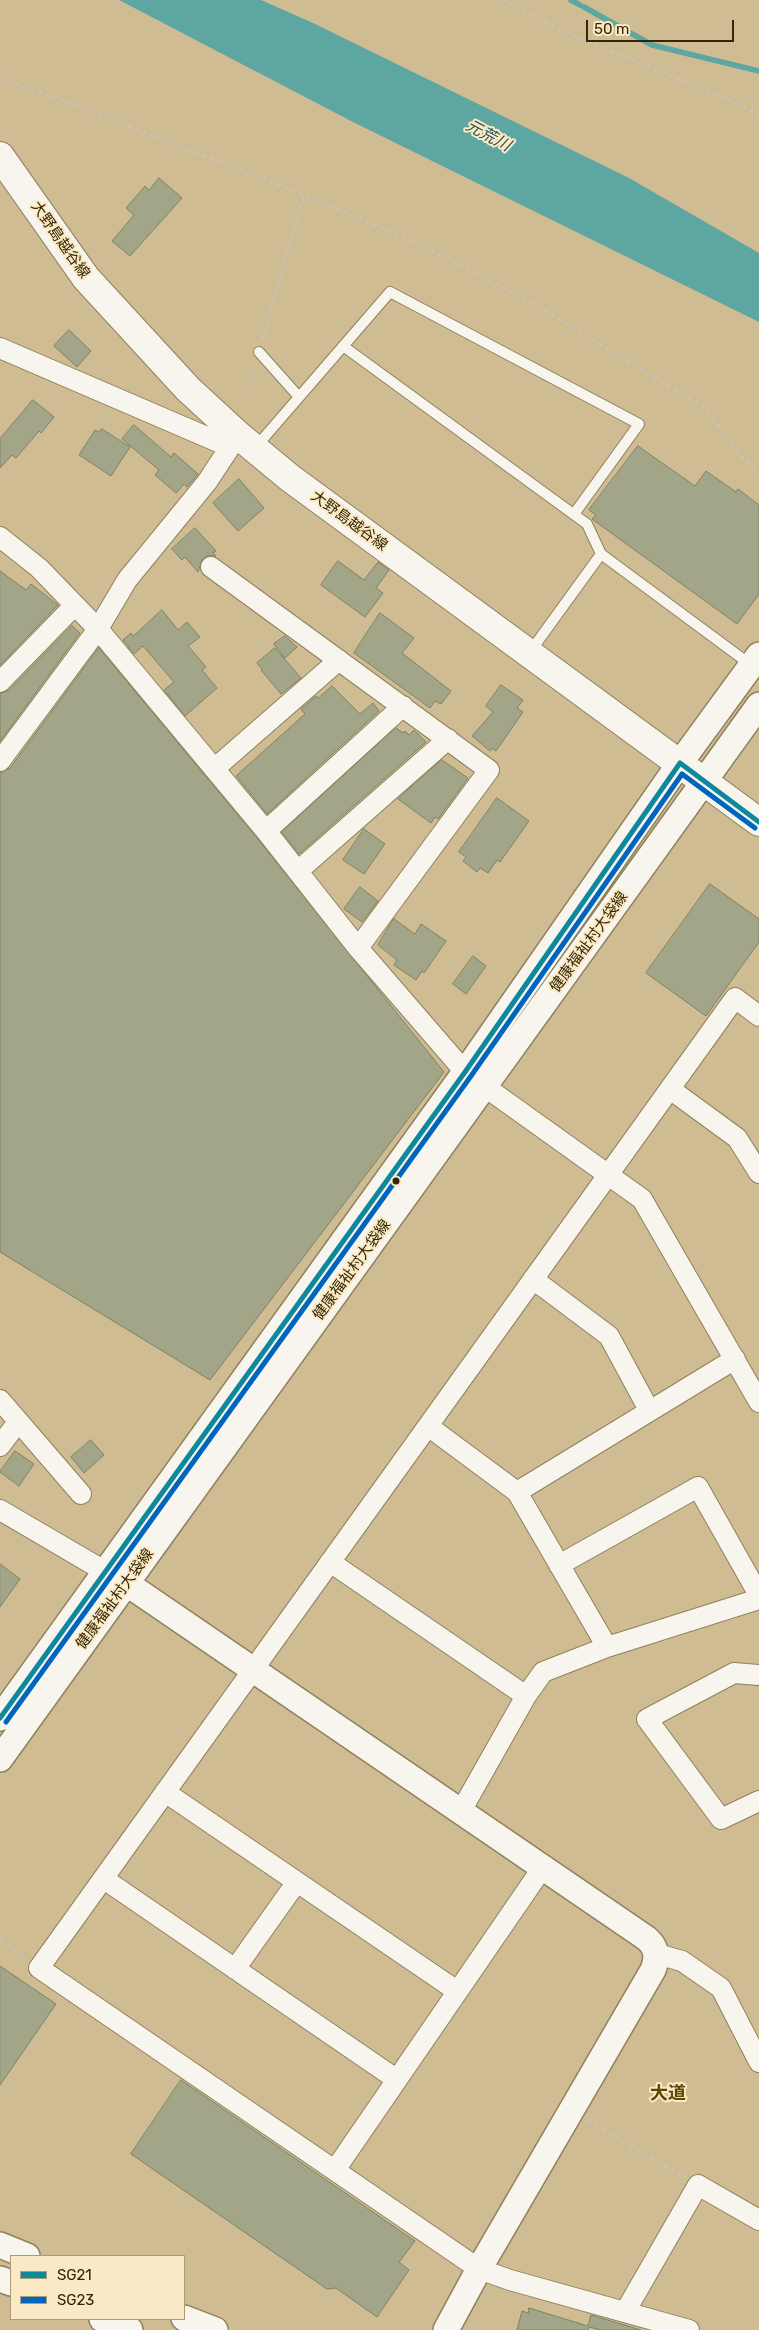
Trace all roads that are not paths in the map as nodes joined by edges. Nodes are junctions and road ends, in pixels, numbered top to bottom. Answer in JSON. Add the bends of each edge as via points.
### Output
{"nodes":[{"id":1,"x":0,"y":156,"type":"edge"},
{"id":2,"x":343,"y":346,"type":"junction"},
{"id":3,"x":0,"y":348,"type":"edge"},
{"id":4,"x":259,"y":352,"type":"road end"},
{"id":5,"x":298,"y":397,"type":"junction"},
{"id":6,"x":241,"y":444,"type":"junction"},
{"id":7,"x":574,"y":514,"type":"junction"},
{"id":8,"x":3,"y":546,"type":"edge"},
{"id":9,"x":600,"y":554,"type":"junction"},
{"id":10,"x":211,"y":567,"type":"dead end"},
{"id":11,"x":75,"y":605,"type":"junction"},
{"id":12,"x":98,"y":629,"type":"junction"},
{"id":13,"x":529,"y":653,"type":"junction"},
{"id":14,"x":339,"y":660,"type":"junction"},
{"id":15,"x":755,"y":660,"type":"edge"},
{"id":16,"x":0,"y":682,"type":"edge"},
{"id":17,"x":759,"y":705,"type":"edge"},
{"id":18,"x":403,"y":706,"type":"junction"},
{"id":19,"x":448,"y":739,"type":"junction"},
{"id":20,"x":0,"y":761,"type":"edge"},
{"id":21,"x":680,"y":763,"type":"junction"},
{"id":22,"x":214,"y":769,"type":"junction"},
{"id":23,"x":704,"y":782,"type":"junction"},
{"id":24,"x":759,"y":822,"type":"edge"},
{"id":25,"x":266,"y":831,"type":"junction"},
{"id":26,"x":298,"y":871,"type":"junction"},
{"id":27,"x":358,"y":948,"type":"junction"},
{"id":28,"x":759,"y":1016,"type":"edge"},
{"id":29,"x":474,"y":1079,"type":"junction"},
{"id":30,"x":670,"y":1089,"type":"junction"},
{"id":31,"x":759,"y":1173,"type":"edge"},
{"id":32,"x":606,"y":1176,"type":"junction"},
{"id":33,"x":533,"y":1279,"type":"junction"},
{"id":34,"x":735,"y":1359,"type":"junction"},
{"id":35,"x":0,"y":1400,"type":"edge"},
{"id":36,"x":759,"y":1402,"type":"edge"},
{"id":37,"x":649,"y":1410,"type":"junction"},
{"id":38,"x":18,"y":1422,"type":"junction"},
{"id":39,"x":428,"y":1426,"type":"junction"},
{"id":40,"x":0,"y":1446,"type":"edge"},
{"id":41,"x":517,"y":1492,"type":"junction"},
{"id":42,"x":81,"y":1494,"type":"dead end"},
{"id":43,"x":0,"y":1510,"type":"edge"},
{"id":44,"x":330,"y":1562,"type":"junction"},
{"id":45,"x":560,"y":1565,"type":"junction"},
{"id":46,"x":116,"y":1578,"type":"junction"},
{"id":47,"x":759,"y":1597,"type":"edge"},
{"id":48,"x":606,"y":1646,"type":"junction"},
{"id":49,"x":253,"y":1668,"type":"junction"},
{"id":50,"x":759,"y":1675,"type":"edge"},
{"id":51,"x":526,"y":1696,"type":"junction"},
{"id":52,"x":0,"y":1718,"type":"edge"},
{"id":53,"x":0,"y":1759,"type":"edge"},
{"id":54,"x":166,"y":1792,"type":"junction"},
{"id":55,"x":759,"y":1801,"type":"edge"},
{"id":56,"x":461,"y":1811,"type":"junction"},
{"id":57,"x":543,"y":1867,"type":"junction"},
{"id":58,"x":104,"y":1879,"type":"junction"},
{"id":59,"x":296,"y":1882,"type":"junction"},
{"id":60,"x":657,"y":1954,"type":"junction"},
{"id":61,"x":235,"y":1969,"type":"junction"},
{"id":62,"x":457,"y":1991,"type":"junction"},
{"id":63,"x":759,"y":2062,"type":"edge"},
{"id":64,"x":396,"y":2079,"type":"junction"},
{"id":65,"x":335,"y":2170,"type":"junction"},
{"id":66,"x":759,"y":2220,"type":"edge"},
{"id":67,"x":0,"y":2246,"type":"edge"},
{"id":68,"x":24,"y":2255,"type":"edge"},
{"id":69,"x":479,"y":2269,"type":"junction"},
{"id":70,"x":625,"y":2312,"type":"junction"},
{"id":71,"x":185,"y":2318,"type":"edge"},
{"id":72,"x":105,"y":2320,"type":"edge"},
{"id":73,"x":130,"y":2330,"type":"edge"},
{"id":74,"x":216,"y":2330,"type":"edge"},
{"id":75,"x":446,"y":2330,"type":"edge"},
{"id":76,"x":689,"y":2330,"type":"edge"}],
"edges":[{"from":1,"to":6,"type":"main road","name":"大野島越谷線","via":[[86,278]]},
{"from":2,"to":5,"type":"lane"},
{"from":2,"to":7,"type":"lane"},
{"from":2,"to":7,"type":"lane","via":[[390,292],[639,424]]},
{"from":3,"to":6,"type":"street"},
{"from":4,"to":5,"type":"lane"},
{"from":5,"to":6,"type":"lane"},
{"from":6,"to":12,"type":"street","via":[[127,580]]},
{"from":6,"to":13,"type":"main road","name":"大野島越谷線"},
{"from":7,"to":9,"type":"lane","via":[[587,524]]},
{"from":8,"to":11,"type":"street","via":[[39,568]]},
{"from":9,"to":13,"type":"lane"},
{"from":9,"to":15,"type":"lane"},
{"from":10,"to":14,"type":"street"},
{"from":11,"to":12,"type":"street"},
{"from":11,"to":16,"type":"street"},
{"from":12,"to":20,"type":"street"},
{"from":12,"to":22,"type":"street"},
{"from":13,"to":21,"type":"main road","name":"大野島越谷線"},
{"from":14,"to":18,"type":"street"},
{"from":14,"to":22,"type":"street"},
{"from":15,"to":21,"type":"street","name":"健康福祉村大袋線"},
{"from":17,"to":23,"type":"street","name":"健康福祉村大袋線"},
{"from":18,"to":19,"type":"street"},
{"from":18,"to":25,"type":"street"},
{"from":19,"to":26,"type":"street"},
{"from":19,"to":27,"type":"street","via":[[489,770]]},
{"from":21,"to":23,"type":"main road","name":"大野島越谷線"},
{"from":21,"to":29,"type":"street","name":"健康福祉村大袋線"},
{"from":22,"to":25,"type":"street"},
{"from":23,"to":24,"type":"main road","name":"大野島越谷線"},
{"from":23,"to":29,"type":"street","name":"健康福祉村大袋線"},
{"from":25,"to":26,"type":"street"},
{"from":26,"to":27,"type":"street"},
{"from":27,"to":29,"type":"street"},
{"from":28,"to":30,"type":"street","via":[[735,998]]},
{"from":29,"to":32,"type":"street"},
{"from":29,"to":46,"type":"street","name":"健康福祉村大袋線"},
{"from":30,"to":31,"type":"street","via":[[737,1138]]},
{"from":30,"to":32,"type":"street"},
{"from":32,"to":33,"type":"street"},
{"from":32,"to":34,"type":"street","via":[[642,1199]]},
{"from":33,"to":37,"type":"street","via":[[609,1336]]},
{"from":33,"to":39,"type":"street"},
{"from":34,"to":36,"type":"street"},
{"from":34,"to":37,"type":"street"},
{"from":35,"to":38,"type":"street"},
{"from":37,"to":41,"type":"street"},
{"from":38,"to":40,"type":"street"},
{"from":38,"to":42,"type":"street"},
{"from":39,"to":41,"type":"street"},
{"from":39,"to":44,"type":"street"},
{"from":41,"to":45,"type":"street"},
{"from":43,"to":46,"type":"street"},
{"from":44,"to":49,"type":"street"},
{"from":44,"to":51,"type":"street"},
{"from":45,"to":47,"type":"street","via":[[698,1487]]},
{"from":45,"to":48,"type":"street"},
{"from":46,"to":49,"type":"street"},
{"from":46,"to":52,"type":"street","name":"健康福祉村大袋線"},
{"from":46,"to":53,"type":"street","name":"健康福祉村大袋線"},
{"from":47,"to":48,"type":"street"},
{"from":48,"to":51,"type":"street","via":[[543,1672]]},
{"from":49,"to":54,"type":"street"},
{"from":49,"to":56,"type":"street"},
{"from":50,"to":55,"type":"street","via":[[734,1673],[647,1719],[721,1819]]},
{"from":51,"to":56,"type":"street"},
{"from":54,"to":58,"type":"street"},
{"from":54,"to":59,"type":"street"},
{"from":56,"to":57,"type":"street"},
{"from":57,"to":60,"type":"street","via":[[646,1938]]},
{"from":57,"to":62,"type":"street"},
{"from":58,"to":61,"type":"street"},
{"from":58,"to":65,"type":"street","via":[[39,1968]]},
{"from":59,"to":61,"type":"street"},
{"from":59,"to":62,"type":"street"},
{"from":60,"to":63,"type":"street","via":[[682,1961],[721,1988]]},
{"from":60,"to":69,"type":"street","via":[[653,1970]]},
{"from":61,"to":64,"type":"street"},
{"from":62,"to":64,"type":"street"},
{"from":64,"to":65,"type":"street"},
{"from":65,"to":69,"type":"street"},
{"from":66,"to":70,"type":"street","via":[[698,2185]]},
{"from":67,"to":68,"type":"street"},
{"from":69,"to":70,"type":"street"},
{"from":69,"to":75,"type":"street"},
{"from":70,"to":76,"type":"street"},
{"from":71,"to":74,"type":"street"},
{"from":72,"to":73,"type":"street"}]}
